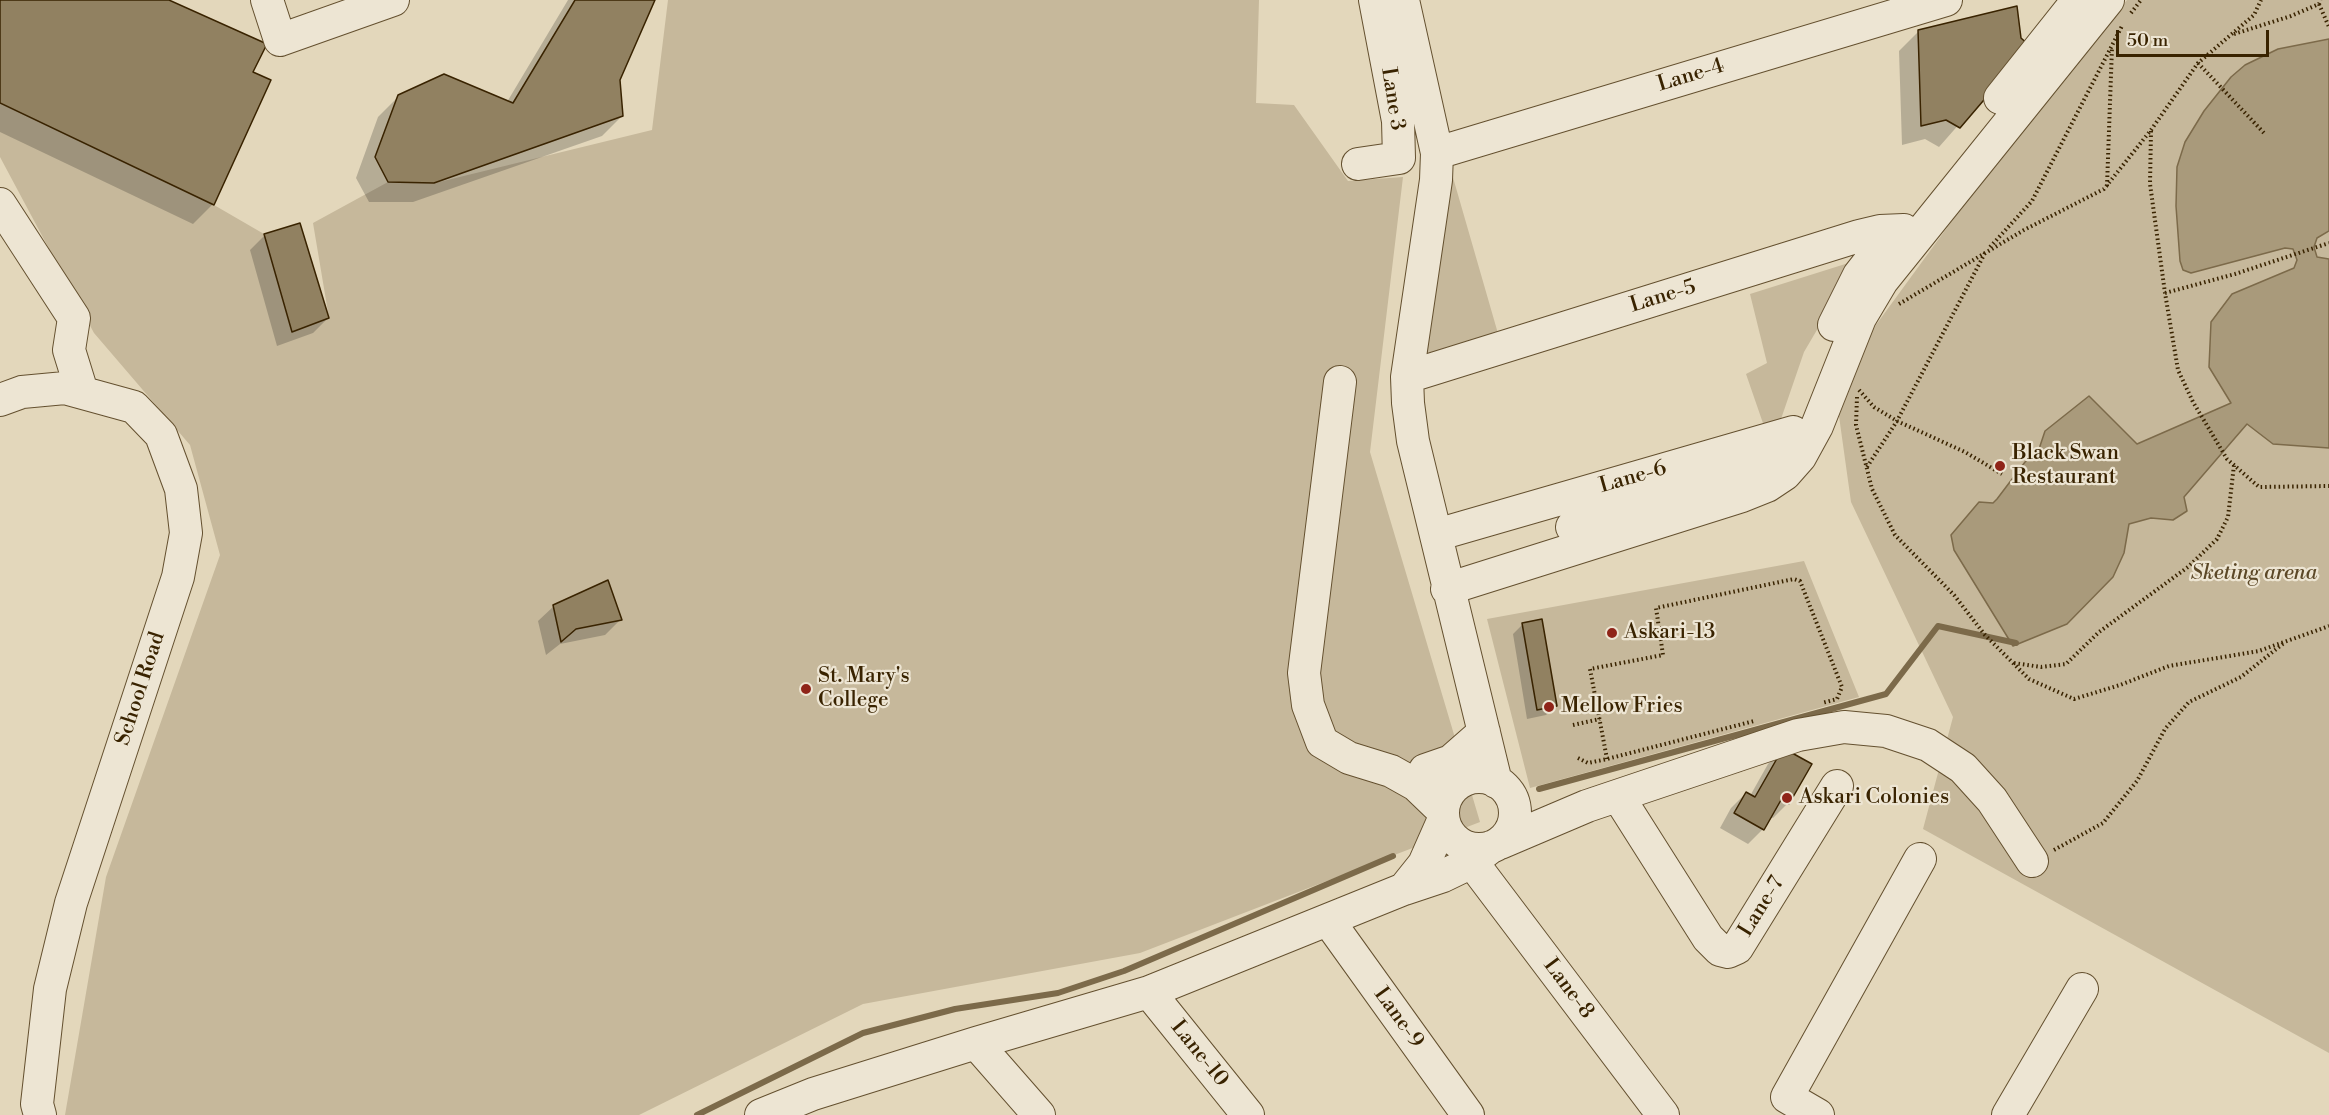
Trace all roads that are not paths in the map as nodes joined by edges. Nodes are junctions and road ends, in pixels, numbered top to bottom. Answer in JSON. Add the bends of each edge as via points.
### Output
{"nodes":[{"id":1,"x":267,"y":0,"type":"edge"},
{"id":2,"x":393,"y":0,"type":"edge"},
{"id":3,"x":1946,"y":0,"type":"edge"},
{"id":4,"x":2079,"y":0,"type":"edge"},
{"id":5,"x":2108,"y":0,"type":"edge"},
{"id":6,"x":1398,"y":1,"type":"edge"},
{"id":7,"x":1437,"y":153,"type":"junction"},
{"id":8,"x":1359,"y":164,"type":"dead end"},
{"id":9,"x":0,"y":204,"type":"edge"},
{"id":10,"x":1907,"y":230,"type":"junction"},
{"id":11,"x":1407,"y":377,"type":"junction"},
{"id":12,"x":1340,"y":382,"type":"dead end"},
{"id":13,"x":82,"y":392,"type":"junction"},
{"id":14,"x":0,"y":400,"type":"edge"},
{"id":15,"x":1805,"y":429,"type":"junction"},
{"id":16,"x":1450,"y":531,"type":"dead end"},
{"id":17,"x":1445,"y":578,"type":"junction"},
{"id":18,"x":1484,"y":732,"type":"junction"},
{"id":19,"x":1425,"y":770,"type":"junction"},
{"id":20,"x":1391,"y":771,"type":"junction"},
{"id":21,"x":1481,"y":781,"type":"junction"},
{"id":22,"x":1837,"y":786,"type":"dead end"},
{"id":23,"x":1618,"y":796,"type":"junction"},
{"id":24,"x":1443,"y":815,"type":"junction"},
{"id":25,"x":1494,"y":842,"type":"junction"},
{"id":26,"x":1920,"y":860,"type":"dead end"},
{"id":27,"x":2032,"y":861,"type":"road end"},
{"id":28,"x":1404,"y":889,"type":"junction"},
{"id":29,"x":1328,"y":920,"type":"junction"},
{"id":30,"x":2082,"y":989,"type":"dead end"},
{"id":31,"x":1149,"y":992,"type":"junction"},
{"id":32,"x":976,"y":1042,"type":"junction"},
{"id":33,"x":822,"y":1105,"type":"edge"},
{"id":34,"x":40,"y":1115,"type":"edge"},
{"id":35,"x":761,"y":1115,"type":"edge"},
{"id":36,"x":1039,"y":1115,"type":"edge"},
{"id":37,"x":1248,"y":1115,"type":"edge"},
{"id":38,"x":1468,"y":1115,"type":"edge"},
{"id":39,"x":1663,"y":1115,"type":"edge"},
{"id":40,"x":1818,"y":1115,"type":"edge"},
{"id":41,"x":2008,"y":1115,"type":"edge"}],
"edges":[{"from":1,"to":2,"type":"street","via":[[280,40]]},
{"from":3,"to":7,"type":"street","name":"Lane-4"},
{"from":4,"to":10,"type":"street"},
{"from":5,"to":10,"type":"street"},
{"from":6,"to":7,"type":"street"},
{"from":6,"to":8,"type":"street","name":"Lane 3","via":[[1399,158]]},
{"from":7,"to":11,"type":"street"},
{"from":9,"to":13,"type":"street","via":[[74,318],[69,350]]},
{"from":10,"to":11,"type":"street","name":"Lane-5","via":[[1848,239]]},
{"from":10,"to":15,"type":"street"},
{"from":11,"to":17,"type":"street","via":[[1413,441]]},
{"from":12,"to":20,"type":"street","via":[[1304,673],[1308,705],[1322,742],[1349,758]]},
{"from":13,"to":14,"type":"street","name":"School Road","via":[[65,388],[22,392]]},
{"from":13,"to":34,"type":"street","name":"School Road","via":[[134,407],[161,435],[181,489],[186,533],[178,577],[71,903],[50,989],[37,1104]]},
{"from":15,"to":16,"type":"street","name":"Lane-6"},
{"from":15,"to":17,"type":"street","via":[[1800,457],[1767,486]]},
{"from":17,"to":18,"type":"street"},
{"from":18,"to":19,"type":"street","via":[[1451,761]]},
{"from":18,"to":21,"type":"street"},
{"from":19,"to":20,"type":"street"},
{"from":19,"to":21,"type":"street"},
{"from":20,"to":24,"type":"street","via":[[1416,785]]},
{"from":21,"to":24,"type":"street","via":[[1450,791]]},
{"from":21,"to":25,"type":"street","name":"Lane-8","via":[[1511,796]]},
{"from":22,"to":23,"type":"street","name":"Lane-7","via":[[1737,948],[1728,952],[1708,938]]},
{"from":23,"to":25,"type":"street","via":[[1587,806],[1559,807]]},
{"from":23,"to":27,"type":"street","via":[[1798,735],[1844,727],[1886,731],[1928,745],[1963,768],[1992,800]]},
{"from":24,"to":25,"type":"street","via":[[1453,838],[1461,845],[1480,850]]},
{"from":24,"to":28,"type":"street","via":[[1424,864]]},
{"from":25,"to":28,"type":"street"},
{"from":25,"to":39,"type":"street","name":"Lane-8"},
{"from":26,"to":40,"type":"street","via":[[1786,1096]]},
{"from":28,"to":29,"type":"street"},
{"from":29,"to":31,"type":"street"},
{"from":29,"to":38,"type":"street","name":"Lane-9"},
{"from":30,"to":41,"type":"street"},
{"from":31,"to":32,"type":"street"},
{"from":31,"to":37,"type":"street","name":"Lane-10"},
{"from":32,"to":33,"type":"street"},
{"from":32,"to":36,"type":"street"},
{"from":33,"to":35,"type":"street"}]}
